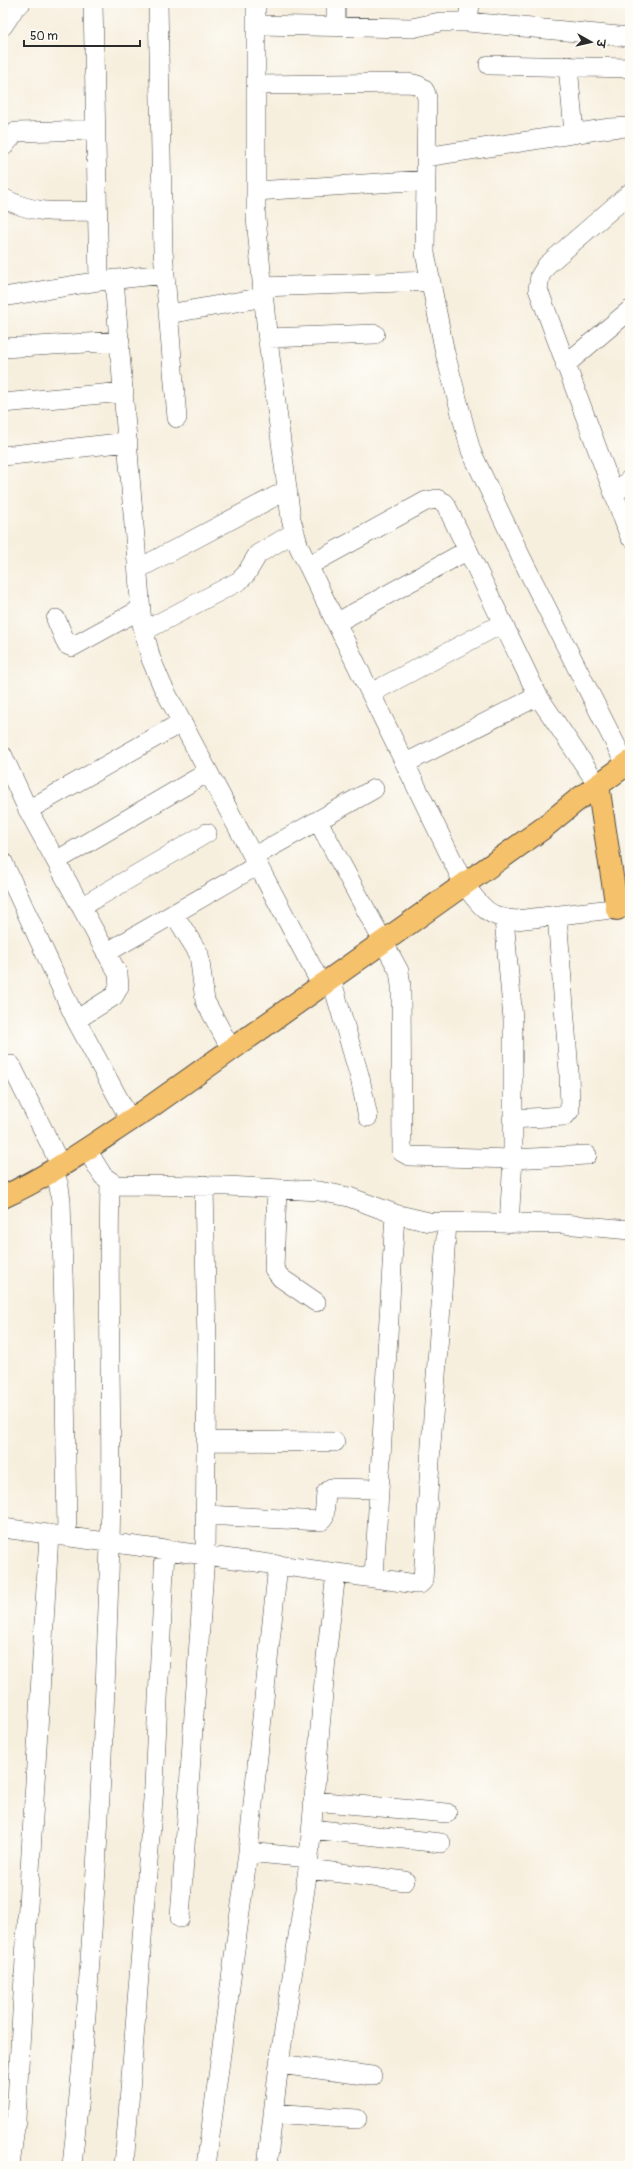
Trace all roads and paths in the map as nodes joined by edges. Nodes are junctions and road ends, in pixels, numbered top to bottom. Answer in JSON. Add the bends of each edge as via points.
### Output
{"nodes":[{"id":1,"x":21,"y":3,"type":"edge"},
{"id":2,"x":93,"y":3,"type":"edge"},
{"id":3,"x":158,"y":3,"type":"edge"},
{"id":4,"x":256,"y":3,"type":"edge"},
{"id":5,"x":336,"y":3,"type":"edge"},
{"id":6,"x":470,"y":3,"type":"edge"},
{"id":7,"x":468,"y":22,"type":"junction"},
{"id":8,"x":256,"y":25,"type":"junction"},
{"id":9,"x":3,"y":26,"type":"edge"},
{"id":10,"x":336,"y":26,"type":"junction"},
{"id":11,"x":630,"y":37,"type":"edge"},
{"id":12,"x":489,"y":65,"type":"dead end"},
{"id":13,"x":568,"y":66,"type":"junction"},
{"id":14,"x":630,"y":68,"type":"edge"},
{"id":15,"x":257,"y":85,"type":"junction"},
{"id":16,"x":630,"y":127,"type":"edge"},
{"id":17,"x":96,"y":130,"type":"junction"},
{"id":18,"x":574,"y":133,"type":"junction"},
{"id":19,"x":3,"y":147,"type":"edge"},
{"id":20,"x":426,"y":157,"type":"junction"},
{"id":21,"x":426,"y":180,"type":"junction"},
{"id":22,"x":256,"y":191,"type":"junction"},
{"id":23,"x":630,"y":193,"type":"edge"},
{"id":24,"x":3,"y":198,"type":"edge"},
{"id":25,"x":98,"y":211,"type":"junction"},
{"id":26,"x":165,"y":274,"type":"junction"},
{"id":27,"x":107,"y":280,"type":"junction"},
{"id":28,"x":430,"y":281,"type":"junction"},
{"id":29,"x":263,"y":292,"type":"junction"},
{"id":30,"x":3,"y":297,"type":"edge"},
{"id":31,"x":630,"y":310,"type":"edge"},
{"id":32,"x":168,"y":314,"type":"junction"},
{"id":33,"x":375,"y":334,"type":"dead end"},
{"id":34,"x":268,"y":338,"type":"junction"},
{"id":35,"x":120,"y":341,"type":"junction"},
{"id":36,"x":3,"y":348,"type":"edge"},
{"id":37,"x":565,"y":365,"type":"junction"},
{"id":38,"x":124,"y":392,"type":"junction"},
{"id":39,"x":3,"y":403,"type":"edge"},
{"id":40,"x":176,"y":418,"type":"dead end"},
{"id":41,"x":128,"y":442,"type":"junction"},
{"id":42,"x":3,"y":456,"type":"edge"},
{"id":43,"x":630,"y":479,"type":"edge"},
{"id":44,"x":288,"y":490,"type":"junction"},
{"id":45,"x":614,"y":495,"type":"junction"},
{"id":46,"x":294,"y":532,"type":"junction"},
{"id":47,"x":630,"y":537,"type":"edge"},
{"id":48,"x":468,"y":550,"type":"junction"},
{"id":49,"x":308,"y":566,"type":"junction"},
{"id":50,"x":138,"y":569,"type":"junction"},
{"id":51,"x":141,"y":610,"type":"junction"},
{"id":52,"x":56,"y":619,"type":"dead end"},
{"id":53,"x":336,"y":623,"type":"junction"},
{"id":54,"x":503,"y":623,"type":"junction"},
{"id":55,"x":144,"y":631,"type":"junction"},
{"id":56,"x":371,"y":693,"type":"junction"},
{"id":57,"x":538,"y":696,"type":"junction"},
{"id":58,"x":182,"y":722,"type":"junction"},
{"id":59,"x":3,"y":756,"type":"edge"},
{"id":60,"x":406,"y":763,"type":"junction"},
{"id":61,"x":628,"y":766,"type":"edge"},
{"id":62,"x":208,"y":772,"type":"junction"},
{"id":63,"x":598,"y":785,"type":"junction"},
{"id":64,"x":374,"y":789,"type":"dead end"},
{"id":65,"x":28,"y":810,"type":"junction"},
{"id":66,"x":318,"y":821,"type":"junction"},
{"id":67,"x":207,"y":833,"type":"dead end"},
{"id":68,"x":56,"y":861,"type":"junction"},
{"id":69,"x":256,"y":861,"type":"junction"},
{"id":70,"x":3,"y":862,"type":"edge"},
{"id":71,"x":464,"y":884,"type":"junction"},
{"id":72,"x":81,"y":907,"type":"junction"},
{"id":73,"x":616,"y":909,"type":"edge"},
{"id":74,"x":174,"y":914,"type":"junction"},
{"id":75,"x":557,"y":915,"type":"junction"},
{"id":76,"x":504,"y":919,"type":"junction"},
{"id":77,"x":384,"y":940,"type":"junction"},
{"id":78,"x":106,"y":953,"type":"junction"},
{"id":79,"x":326,"y":981,"type":"junction"},
{"id":80,"x":76,"y":1020,"type":"junction"},
{"id":81,"x":231,"y":1049,"type":"junction"},
{"id":82,"x":11,"y":1065,"type":"dead end"},
{"id":83,"x":368,"y":1117,"type":"dead end"},
{"id":84,"x":512,"y":1119,"type":"junction"},
{"id":85,"x":130,"y":1120,"type":"junction"},
{"id":86,"x":87,"y":1150,"type":"junction"},
{"id":87,"x":587,"y":1155,"type":"dead end"},
{"id":88,"x":513,"y":1159,"type":"junction"},
{"id":89,"x":57,"y":1167,"type":"junction"},
{"id":90,"x":110,"y":1183,"type":"junction"},
{"id":91,"x":204,"y":1185,"type":"junction"},
{"id":92,"x":277,"y":1189,"type":"junction"},
{"id":93,"x":3,"y":1197,"type":"edge"},
{"id":94,"x":395,"y":1214,"type":"junction"},
{"id":95,"x":448,"y":1223,"type":"junction"},
{"id":96,"x":509,"y":1224,"type":"junction"},
{"id":97,"x":630,"y":1230,"type":"edge"},
{"id":98,"x":316,"y":1302,"type":"dead end"},
{"id":99,"x":207,"y":1441,"type":"junction"},
{"id":100,"x":335,"y":1442,"type":"dead end"},
{"id":101,"x":379,"y":1489,"type":"junction"},
{"id":102,"x":206,"y":1515,"type":"junction"},
{"id":103,"x":3,"y":1528,"type":"edge"},
{"id":104,"x":58,"y":1535,"type":"junction"},
{"id":105,"x":110,"y":1542,"type":"junction"},
{"id":106,"x":165,"y":1549,"type":"junction"},
{"id":107,"x":205,"y":1555,"type":"junction"},
{"id":108,"x":278,"y":1565,"type":"junction"},
{"id":109,"x":336,"y":1573,"type":"junction"},
{"id":110,"x":374,"y":1578,"type":"junction"},
{"id":111,"x":314,"y":1801,"type":"junction"},
{"id":112,"x":447,"y":1813,"type":"dead end"},
{"id":113,"x":311,"y":1829,"type":"junction"},
{"id":114,"x":441,"y":1843,"type":"dead end"},
{"id":115,"x":248,"y":1852,"type":"junction"},
{"id":116,"x":308,"y":1864,"type":"junction"},
{"id":117,"x":405,"y":1881,"type":"dead end"},
{"id":118,"x":180,"y":1918,"type":"dead end"},
{"id":119,"x":279,"y":2064,"type":"junction"},
{"id":120,"x":372,"y":2076,"type":"dead end"},
{"id":121,"x":273,"y":2113,"type":"junction"},
{"id":122,"x":357,"y":2120,"type":"dead end"},
{"id":123,"x":10,"y":2166,"type":"edge"},
{"id":124,"x":72,"y":2166,"type":"edge"},
{"id":125,"x":124,"y":2166,"type":"edge"},
{"id":126,"x":206,"y":2166,"type":"edge"},
{"id":127,"x":267,"y":2166,"type":"edge"}],
"edges":[{"from":1,"to":9,"type":"street","via":[[16,6]]},
{"from":2,"to":17,"type":"street"},
{"from":3,"to":26,"type":"street"},
{"from":4,"to":8,"type":"street"},
{"from":5,"to":10,"type":"street"},
{"from":6,"to":7,"type":"street"},
{"from":7,"to":10,"type":"street","via":[[440,22],[412,28]]},
{"from":7,"to":11,"type":"street"},
{"from":8,"to":10,"type":"street"},
{"from":8,"to":15,"type":"street"},
{"from":12,"to":13,"type":"street"},
{"from":13,"to":14,"type":"street"},
{"from":13,"to":18,"type":"street"},
{"from":15,"to":20,"type":"street","via":[[419,85],[426,91],[428,99]]},
{"from":15,"to":22,"type":"street"},
{"from":16,"to":18,"type":"street"},
{"from":17,"to":19,"type":"street","via":[[16,132]]},
{"from":17,"to":25,"type":"street"},
{"from":18,"to":20,"type":"street"},
{"from":20,"to":21,"type":"street"},
{"from":21,"to":22,"type":"street"},
{"from":21,"to":28,"type":"street","via":[[425,253]]},
{"from":22,"to":29,"type":"street"},
{"from":23,"to":37,"type":"street","via":[[547,265],[540,276],[538,289],[541,300]]},
{"from":24,"to":25,"type":"street","via":[[26,209],[38,211]]},
{"from":25,"to":27,"type":"street"},
{"from":26,"to":27,"type":"street"},
{"from":26,"to":32,"type":"street"},
{"from":27,"to":30,"type":"street"},
{"from":27,"to":35,"type":"street"},
{"from":28,"to":29,"type":"street"},
{"from":28,"to":61,"type":"street","via":[[445,353],[471,451],[521,558]]},
{"from":29,"to":32,"type":"street"},
{"from":29,"to":34,"type":"street"},
{"from":31,"to":37,"type":"street"},
{"from":32,"to":40,"type":"street"},
{"from":33,"to":34,"type":"street"},
{"from":34,"to":44,"type":"street"},
{"from":35,"to":36,"type":"street"},
{"from":35,"to":38,"type":"street"},
{"from":37,"to":45,"type":"street"},
{"from":38,"to":39,"type":"street"},
{"from":38,"to":41,"type":"street"},
{"from":41,"to":42,"type":"street"},
{"from":41,"to":50,"type":"street"},
{"from":43,"to":45,"type":"street"},
{"from":44,"to":46,"type":"street"},
{"from":44,"to":50,"type":"street"},
{"from":45,"to":47,"type":"street"},
{"from":46,"to":49,"type":"street"},
{"from":46,"to":55,"type":"street","via":[[258,554],[239,581]]},
{"from":48,"to":49,"type":"street","via":[[445,503],[437,499],[426,501]]},
{"from":48,"to":53,"type":"street"},
{"from":48,"to":54,"type":"street"},
{"from":49,"to":53,"type":"street"},
{"from":50,"to":51,"type":"street"},
{"from":51,"to":52,"type":"street","via":[[72,647],[67,645]]},
{"from":51,"to":55,"type":"street"},
{"from":53,"to":56,"type":"street"},
{"from":54,"to":56,"type":"street"},
{"from":54,"to":57,"type":"street"},
{"from":55,"to":58,"type":"street","via":[[151,658]]},
{"from":56,"to":60,"type":"street"},
{"from":57,"to":60,"type":"street"},
{"from":57,"to":63,"type":"street"},
{"from":58,"to":62,"type":"street"},
{"from":58,"to":65,"type":"street"},
{"from":59,"to":65,"type":"street"},
{"from":60,"to":71,"type":"street"},
{"from":61,"to":63,"type":"main road"},
{"from":62,"to":68,"type":"street"},
{"from":62,"to":69,"type":"street"},
{"from":63,"to":71,"type":"main road","via":[[542,829]]},
{"from":63,"to":73,"type":"main road"},
{"from":64,"to":66,"type":"street"},
{"from":65,"to":68,"type":"street"},
{"from":66,"to":69,"type":"street"},
{"from":66,"to":77,"type":"street"},
{"from":67,"to":72,"type":"street"},
{"from":68,"to":72,"type":"street"},
{"from":69,"to":74,"type":"street"},
{"from":69,"to":79,"type":"street"},
{"from":70,"to":80,"type":"street"},
{"from":71,"to":76,"type":"street","via":[[484,910]]},
{"from":71,"to":77,"type":"main road"},
{"from":72,"to":78,"type":"street"},
{"from":73,"to":75,"type":"street"},
{"from":74,"to":78,"type":"street"},
{"from":74,"to":81,"type":"street","via":[[200,954],[205,1001]]},
{"from":75,"to":76,"type":"street"},
{"from":75,"to":84,"type":"street","via":[[570,1110],[565,1116]]},
{"from":76,"to":84,"type":"street","via":[[513,1019]]},
{"from":77,"to":79,"type":"main road"},
{"from":77,"to":88,"type":"street","via":[[399,971],[401,986],[402,1152],[409,1156]]},
{"from":78,"to":80,"type":"street","via":[[118,974],[119,987],[114,996]]},
{"from":79,"to":81,"type":"main road"},
{"from":79,"to":83,"type":"street","via":[[360,1078]]},
{"from":80,"to":85,"type":"street"},
{"from":81,"to":85,"type":"main road"},
{"from":82,"to":89,"type":"street"},
{"from":84,"to":88,"type":"street"},
{"from":85,"to":86,"type":"main road"},
{"from":86,"to":89,"type":"main road"},
{"from":86,"to":90,"type":"street"},
{"from":87,"to":88,"type":"street"},
{"from":88,"to":96,"type":"street"},
{"from":89,"to":93,"type":"main road"},
{"from":89,"to":104,"type":"street","via":[[61,1201],[64,1307]]},
{"from":90,"to":91,"type":"street"},
{"from":90,"to":105,"type":"street"},
{"from":91,"to":92,"type":"street"},
{"from":91,"to":99,"type":"street"},
{"from":92,"to":94,"type":"street","via":[[334,1194]]},
{"from":92,"to":98,"type":"street","via":[[274,1269],[282,1278]]},
{"from":94,"to":95,"type":"street","via":[[429,1222]]},
{"from":94,"to":101,"type":"street"},
{"from":95,"to":96,"type":"street"},
{"from":95,"to":110,"type":"street","via":[[431,1437],[423,1581],[416,1584]]},
{"from":96,"to":97,"type":"street","via":[[563,1224]]},
{"from":99,"to":100,"type":"street"},
{"from":99,"to":102,"type":"street"},
{"from":101,"to":102,"type":"street","via":[[331,1488],[326,1493],[324,1518],[321,1521]]},
{"from":101,"to":110,"type":"street"},
{"from":102,"to":107,"type":"street"},
{"from":103,"to":104,"type":"street"},
{"from":104,"to":105,"type":"street"},
{"from":104,"to":123,"type":"street","via":[[17,2111]]},
{"from":105,"to":106,"type":"street"},
{"from":105,"to":124,"type":"street","via":[[96,1875]]},
{"from":106,"to":107,"type":"street"},
{"from":106,"to":125,"type":"street","via":[[154,1786]]},
{"from":107,"to":108,"type":"street"},
{"from":107,"to":118,"type":"street","via":[[194,1744]]},
{"from":108,"to":109,"type":"street"},
{"from":108,"to":115,"type":"street"},
{"from":109,"to":110,"type":"street"},
{"from":109,"to":111,"type":"street"},
{"from":111,"to":112,"type":"street"},
{"from":111,"to":113,"type":"street"},
{"from":113,"to":114,"type":"street"},
{"from":113,"to":116,"type":"street"},
{"from":115,"to":116,"type":"street"},
{"from":115,"to":126,"type":"street"},
{"from":116,"to":117,"type":"street"},
{"from":116,"to":119,"type":"street"},
{"from":119,"to":120,"type":"street"},
{"from":119,"to":121,"type":"street"},
{"from":121,"to":122,"type":"street"},
{"from":121,"to":127,"type":"street"}]}
